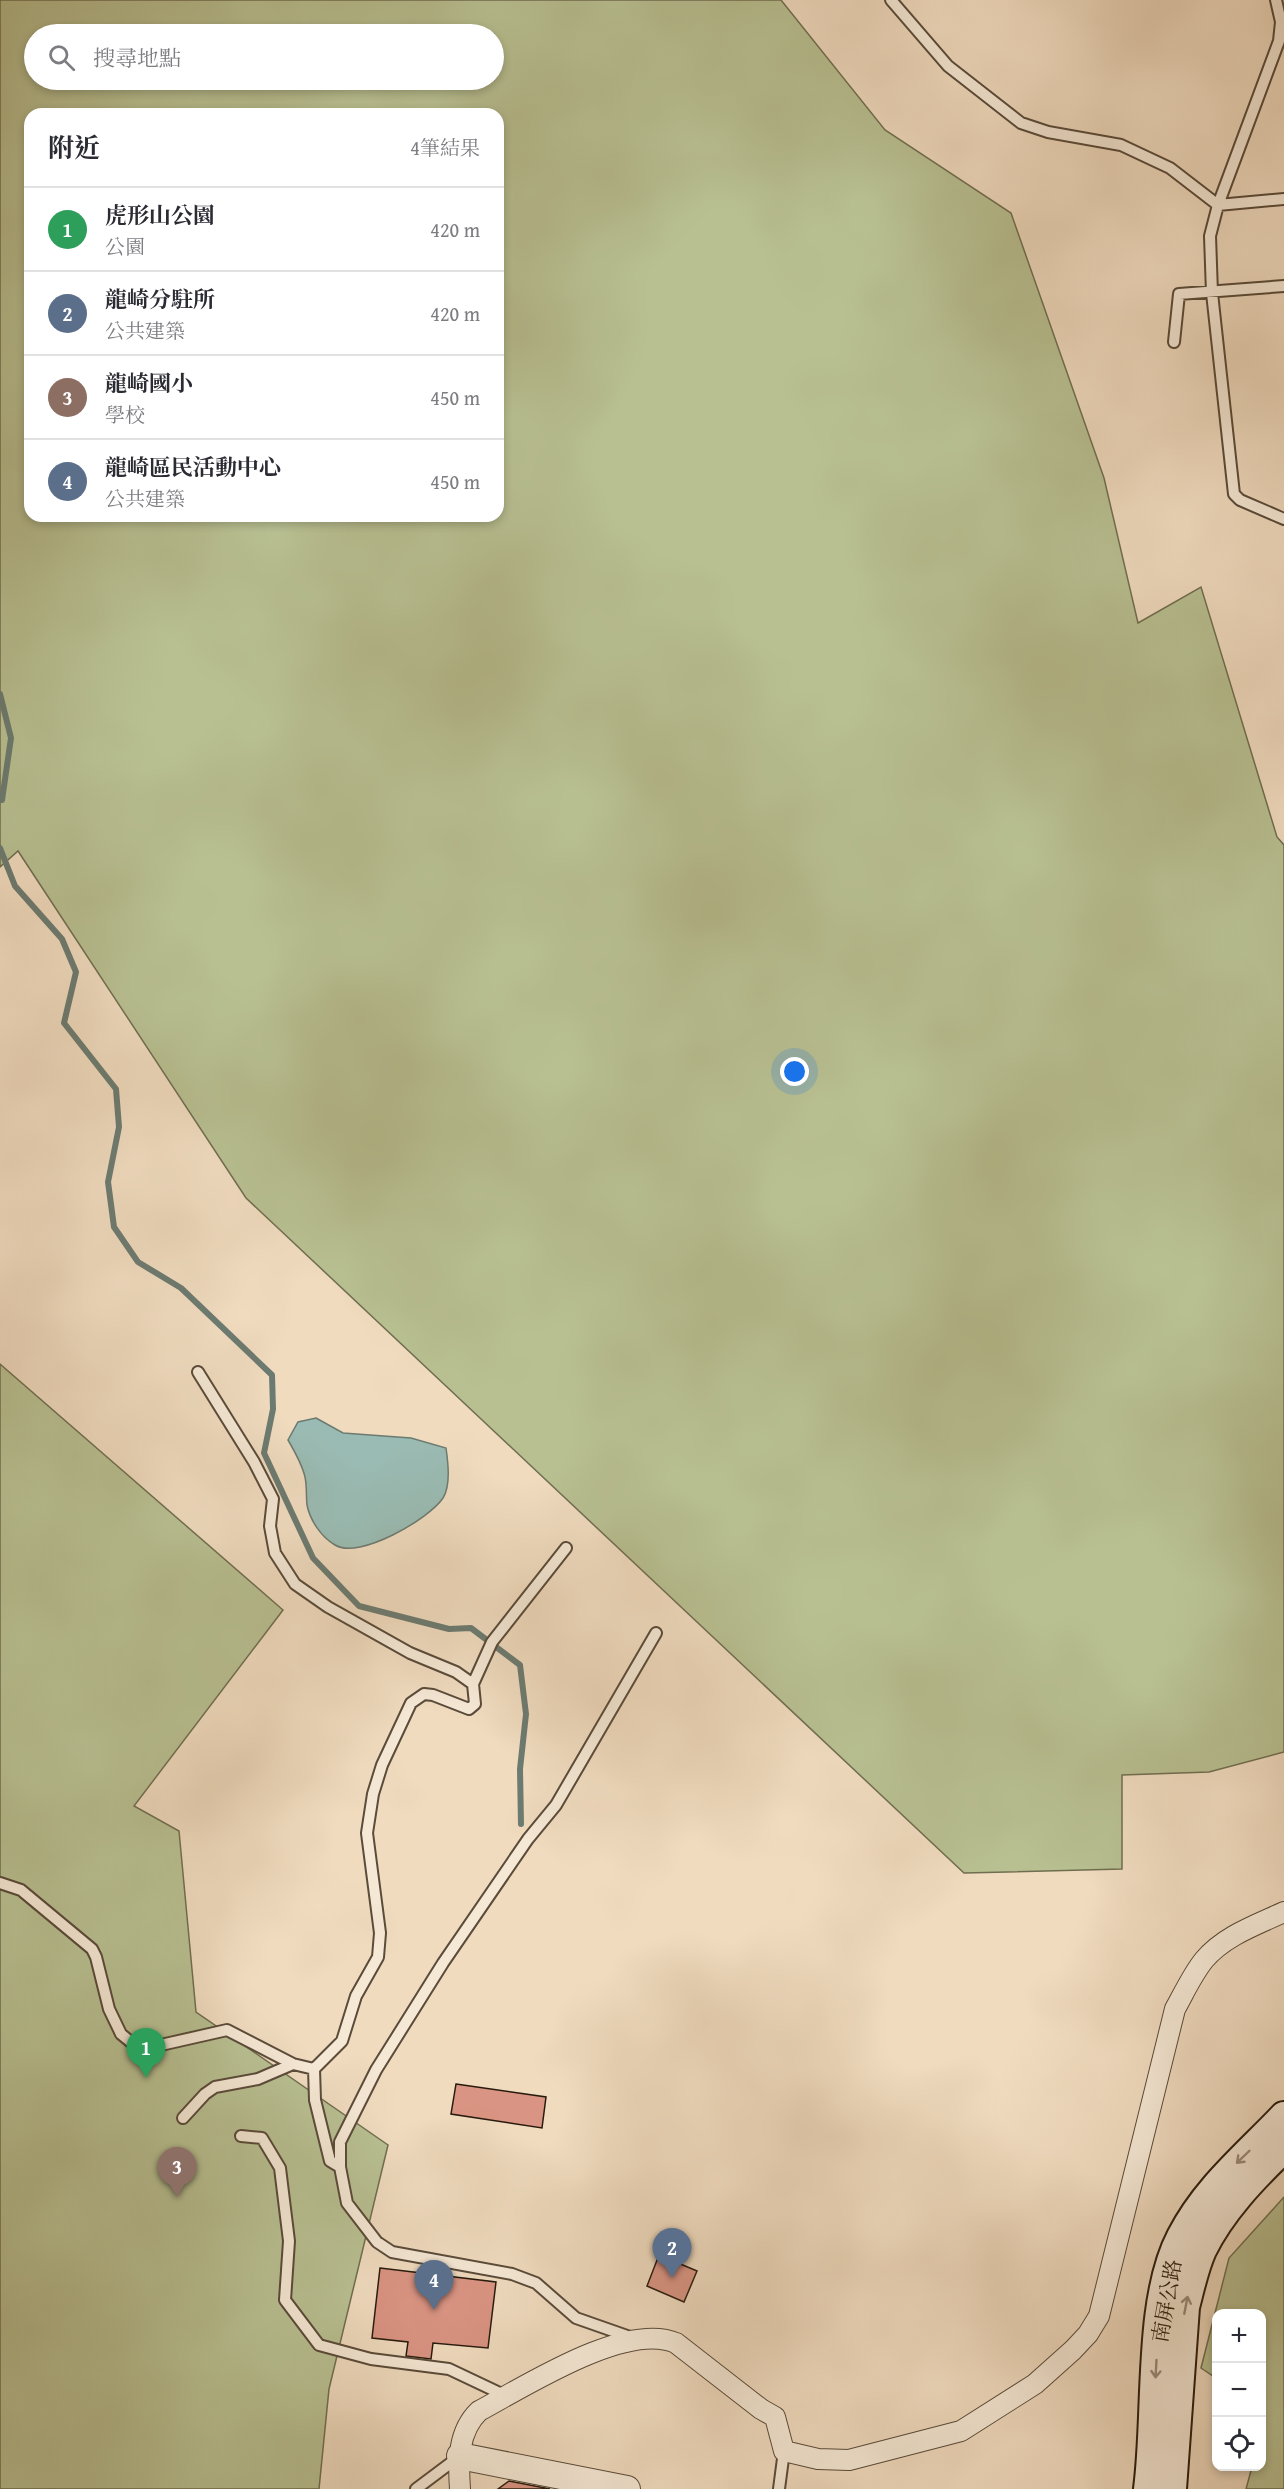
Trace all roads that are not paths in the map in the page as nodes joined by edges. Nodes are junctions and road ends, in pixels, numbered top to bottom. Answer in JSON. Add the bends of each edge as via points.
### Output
{"nodes":[{"id":1,"x":891,"y":0,"type":"edge"},
{"id":2,"x":1276,"y":0,"type":"edge"},
{"id":3,"x":1284,"y":199,"type":"edge"},
{"id":4,"x":1218,"y":205,"type":"junction"},
{"id":5,"x":1284,"y":286,"type":"edge"},
{"id":6,"x":1212,"y":293,"type":"junction"},
{"id":7,"x":1174,"y":342,"type":"dead end"},
{"id":8,"x":1284,"y":519,"type":"edge"},
{"id":9,"x":198,"y":1372,"type":"dead end"},
{"id":10,"x":566,"y":1548,"type":"dead end"},
{"id":11,"x":656,"y":1633,"type":"dead end"},
{"id":12,"x":473,"y":1684,"type":"junction"},
{"id":13,"x":0,"y":1883,"type":"edge"},
{"id":14,"x":1284,"y":1912,"type":"edge"},
{"id":15,"x":293,"y":2064,"type":"junction"},
{"id":16,"x":314,"y":2069,"type":"junction"},
{"id":17,"x":1284,"y":2116,"type":"edge"},
{"id":18,"x":183,"y":2118,"type":"dead end"},
{"id":19,"x":242,"y":2136,"type":"dead end"},
{"id":20,"x":1284,"y":2148,"type":"edge"},
{"id":21,"x":340,"y":2167,"type":"junction"},
{"id":22,"x":638,"y":2339,"type":"junction"},
{"id":23,"x":506,"y":2396,"type":"junction"},
{"id":24,"x":784,"y":2451,"type":"junction"},
{"id":25,"x":460,"y":2456,"type":"junction"},
{"id":26,"x":416,"y":2489,"type":"edge"},
{"id":27,"x":460,"y":2489,"type":"edge"},
{"id":28,"x":627,"y":2489,"type":"edge"},
{"id":29,"x":779,"y":2489,"type":"edge"},
{"id":30,"x":1148,"y":2489,"type":"edge"},
{"id":31,"x":1172,"y":2489,"type":"edge"}],
"edges":[{"from":1,"to":4,"type":"lane","via":[[948,66],[1021,123],[1121,145],[1170,168]]},
{"from":2,"to":4,"type":"lane","via":[[1281,22],[1274,60]]},
{"from":3,"to":4,"type":"lane"},
{"from":4,"to":6,"type":"lane","via":[[1210,236]]},
{"from":5,"to":6,"type":"lane"},
{"from":6,"to":7,"type":"lane","via":[[1179,294]]},
{"from":6,"to":8,"type":"lane","via":[[1234,494]]},
{"from":9,"to":12,"type":"lane","via":[[273,1499],[270,1526],[275,1553],[295,1584],[328,1607]]},
{"from":10,"to":12,"type":"lane","via":[[492,1642]]},
{"from":11,"to":21,"type":"lane","via":[[556,1805],[443,1963],[376,2070],[340,2142]]},
{"from":12,"to":16,"type":"lane","via":[[475,1704],[469,1709],[424,1694],[411,1703],[381,1766],[367,1833],[380,1932],[378,1957],[356,1996],[342,2041]]},
{"from":13,"to":15,"type":"lane","via":[[21,1890],[92,1949],[108,2009],[121,2034],[132,2043],[152,2047],[227,2030]]},
{"from":14,"to":24,"type":"street","via":[[1219,1945],[1204,1960],[1175,2009],[1099,2316],[1088,2334],[1035,2384],[961,2431],[849,2460],[818,2459]]},
{"from":15,"to":16,"type":"lane"},
{"from":15,"to":18,"type":"lane","via":[[258,2079],[215,2087]]},
{"from":16,"to":21,"type":"lane","via":[[315,2100],[330,2161]]},
{"from":17,"to":30,"type":"main road","name":"南屏公路","one_way":true,"via":[[1218,2182],[1180,2238],[1168,2270],[1162,2302]]},
{"from":19,"to":23,"type":"lane","via":[[262,2138],[279,2169],[289,2241],[285,2300],[319,2345],[371,2359],[448,2369]]},
{"from":31,"to":20,"type":"main road","name":"南屏公路","one_way":true,"via":[[1185,2307],[1192,2278],[1202,2250],[1219,2222]]},
{"from":21,"to":22,"type":"lane","via":[[347,2203],[377,2242],[392,2252],[512,2274],[536,2283],[576,2318]]},
{"from":22,"to":23,"type":"street","via":[[600,2350]]},
{"from":22,"to":24,"type":"street","via":[[666,2338],[676,2343],[775,2417]]},
{"from":23,"to":25,"type":"street","via":[[470,2420],[461,2441]]},
{"from":24,"to":29,"type":"lane"},
{"from":25,"to":26,"type":"lane"},
{"from":25,"to":27,"type":"street"},
{"from":25,"to":28,"type":"street"}]}
